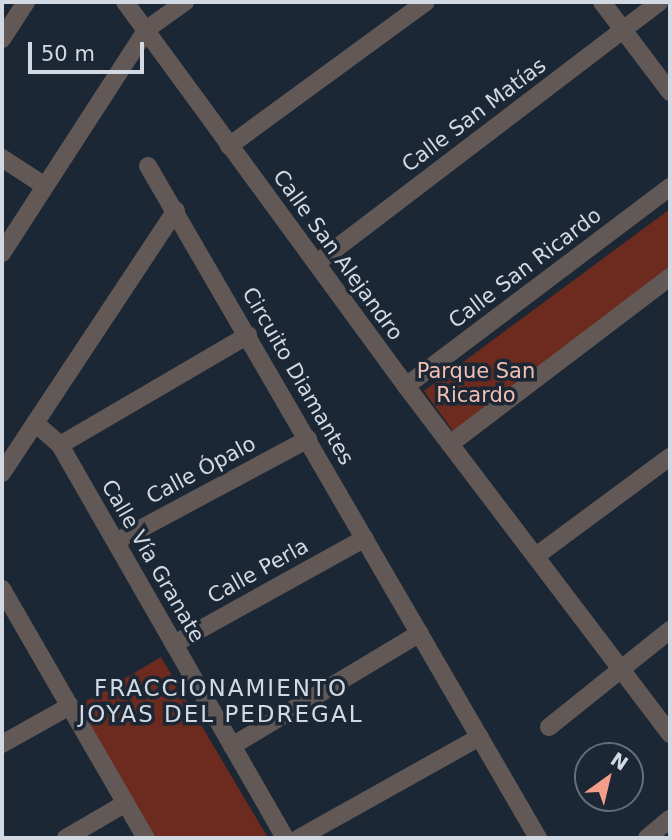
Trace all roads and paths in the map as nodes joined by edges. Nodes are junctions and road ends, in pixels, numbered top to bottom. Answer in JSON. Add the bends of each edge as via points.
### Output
{"nodes":[{"id":1,"x":26,"y":2,"type":"edge"},
{"id":2,"x":125,"y":2,"type":"edge"},
{"id":3,"x":185,"y":2,"type":"edge"},
{"id":4,"x":426,"y":2,"type":"edge"},
{"id":5,"x":602,"y":2,"type":"edge"},
{"id":6,"x":659,"y":2,"type":"edge"},
{"id":7,"x":147,"y":29,"type":"junction"},
{"id":8,"x":623,"y":30,"type":"junction"},
{"id":9,"x":2,"y":38,"type":"edge"},
{"id":10,"x":670,"y":92,"type":"edge"},
{"id":11,"x":229,"y":146,"type":"junction"},
{"id":12,"x":2,"y":158,"type":"edge"},
{"id":13,"x":148,"y":166,"type":"dead end"},
{"id":14,"x":45,"y":186,"type":"junction"},
{"id":15,"x":670,"y":187,"type":"edge"},
{"id":16,"x":176,"y":210,"type":"junction"},
{"id":17,"x":2,"y":253,"type":"edge"},
{"id":18,"x":317,"y":264,"type":"junction"},
{"id":19,"x":670,"y":277,"type":"edge"},
{"id":20,"x":248,"y":335,"type":"junction"},
{"id":21,"x":406,"y":386,"type":"junction"},
{"id":22,"x":35,"y":423,"type":"junction"},
{"id":23,"x":308,"y":439,"type":"junction"},
{"id":24,"x":450,"y":443,"type":"junction"},
{"id":25,"x":60,"y":445,"type":"junction"},
{"id":26,"x":670,"y":457,"type":"edge"},
{"id":27,"x":2,"y":473,"type":"edge"},
{"id":28,"x":365,"y":538,"type":"junction"},
{"id":29,"x":116,"y":542,"type":"junction"},
{"id":30,"x":536,"y":556,"type":"junction"},
{"id":31,"x":2,"y":589,"type":"edge"},
{"id":32,"x":670,"y":631,"type":"edge"},
{"id":33,"x":420,"y":633,"type":"junction"},
{"id":34,"x":174,"y":644,"type":"junction"},
{"id":35,"x":619,"y":669,"type":"junction"},
{"id":36,"x":70,"y":706,"type":"junction"},
{"id":37,"x":549,"y":727,"type":"dead end"},
{"id":38,"x":670,"y":734,"type":"edge"},
{"id":39,"x":480,"y":737,"type":"junction"},
{"id":40,"x":2,"y":744,"type":"edge"},
{"id":41,"x":232,"y":746,"type":"junction"},
{"id":42,"x":126,"y":803,"type":"junction"},
{"id":43,"x":670,"y":819,"type":"edge"},
{"id":44,"x":66,"y":838,"type":"edge"},
{"id":45,"x":146,"y":838,"type":"edge"},
{"id":46,"x":285,"y":838,"type":"edge"},
{"id":47,"x":299,"y":838,"type":"edge"},
{"id":48,"x":537,"y":838,"type":"edge"},
{"id":49,"x":647,"y":838,"type":"edge"}],
"edges":[{"from":1,"to":9,"type":"street"},
{"from":2,"to":7,"type":"street","name":"Calle San Alejandro"},
{"from":3,"to":7,"type":"street"},
{"from":4,"to":11,"type":"street"},
{"from":5,"to":8,"type":"street"},
{"from":6,"to":8,"type":"street","name":"Calle San Matías"},
{"from":7,"to":11,"type":"street","name":"Calle San Alejandro"},
{"from":7,"to":14,"type":"street"},
{"from":8,"to":10,"type":"street"},
{"from":8,"to":18,"type":"street","name":"Calle San Matías"},
{"from":11,"to":18,"type":"street","name":"Calle San Alejandro"},
{"from":12,"to":14,"type":"street"},
{"from":13,"to":16,"type":"street","name":"Circuito Diamantes"},
{"from":14,"to":17,"type":"street"},
{"from":15,"to":21,"type":"street","name":"Calle San Ricardo"},
{"from":16,"to":20,"type":"street","name":"Circuito Diamantes"},
{"from":16,"to":22,"type":"street"},
{"from":18,"to":21,"type":"street","name":"Calle San Alejandro"},
{"from":19,"to":24,"type":"street"},
{"from":20,"to":23,"type":"street","name":"Circuito Diamantes"},
{"from":20,"to":25,"type":"street"},
{"from":21,"to":24,"type":"street","name":"Calle San Alejandro"},
{"from":22,"to":25,"type":"street","name":"Calle Vía Granate"},
{"from":22,"to":27,"type":"street"},
{"from":23,"to":28,"type":"street","name":"Circuito Diamantes"},
{"from":23,"to":29,"type":"street","name":"Calle Ópalo"},
{"from":24,"to":30,"type":"street","name":"Calle San Alejandro"},
{"from":25,"to":29,"type":"street","name":"Calle Vía Granate"},
{"from":26,"to":30,"type":"street"},
{"from":28,"to":33,"type":"street","name":"Circuito Diamantes"},
{"from":28,"to":34,"type":"street","name":"Calle Perla"},
{"from":29,"to":34,"type":"street","name":"Calle Vía Granate"},
{"from":30,"to":35,"type":"street","name":"Calle San Alejandro"},
{"from":31,"to":36,"type":"street"},
{"from":32,"to":35,"type":"street"},
{"from":33,"to":39,"type":"street","name":"Circuito Diamantes"},
{"from":33,"to":41,"type":"street"},
{"from":34,"to":41,"type":"street","name":"Calle Vía Granate"},
{"from":35,"to":37,"type":"street"},
{"from":35,"to":38,"type":"street","name":"Calle San Alejandro"},
{"from":36,"to":40,"type":"street"},
{"from":36,"to":42,"type":"street"},
{"from":39,"to":47,"type":"street"},
{"from":39,"to":48,"type":"street","name":"Circuito Diamantes"},
{"from":41,"to":46,"type":"street","name":"Calle Vía Granate"},
{"from":42,"to":44,"type":"street"},
{"from":42,"to":45,"type":"street"},
{"from":43,"to":49,"type":"street"}]}
